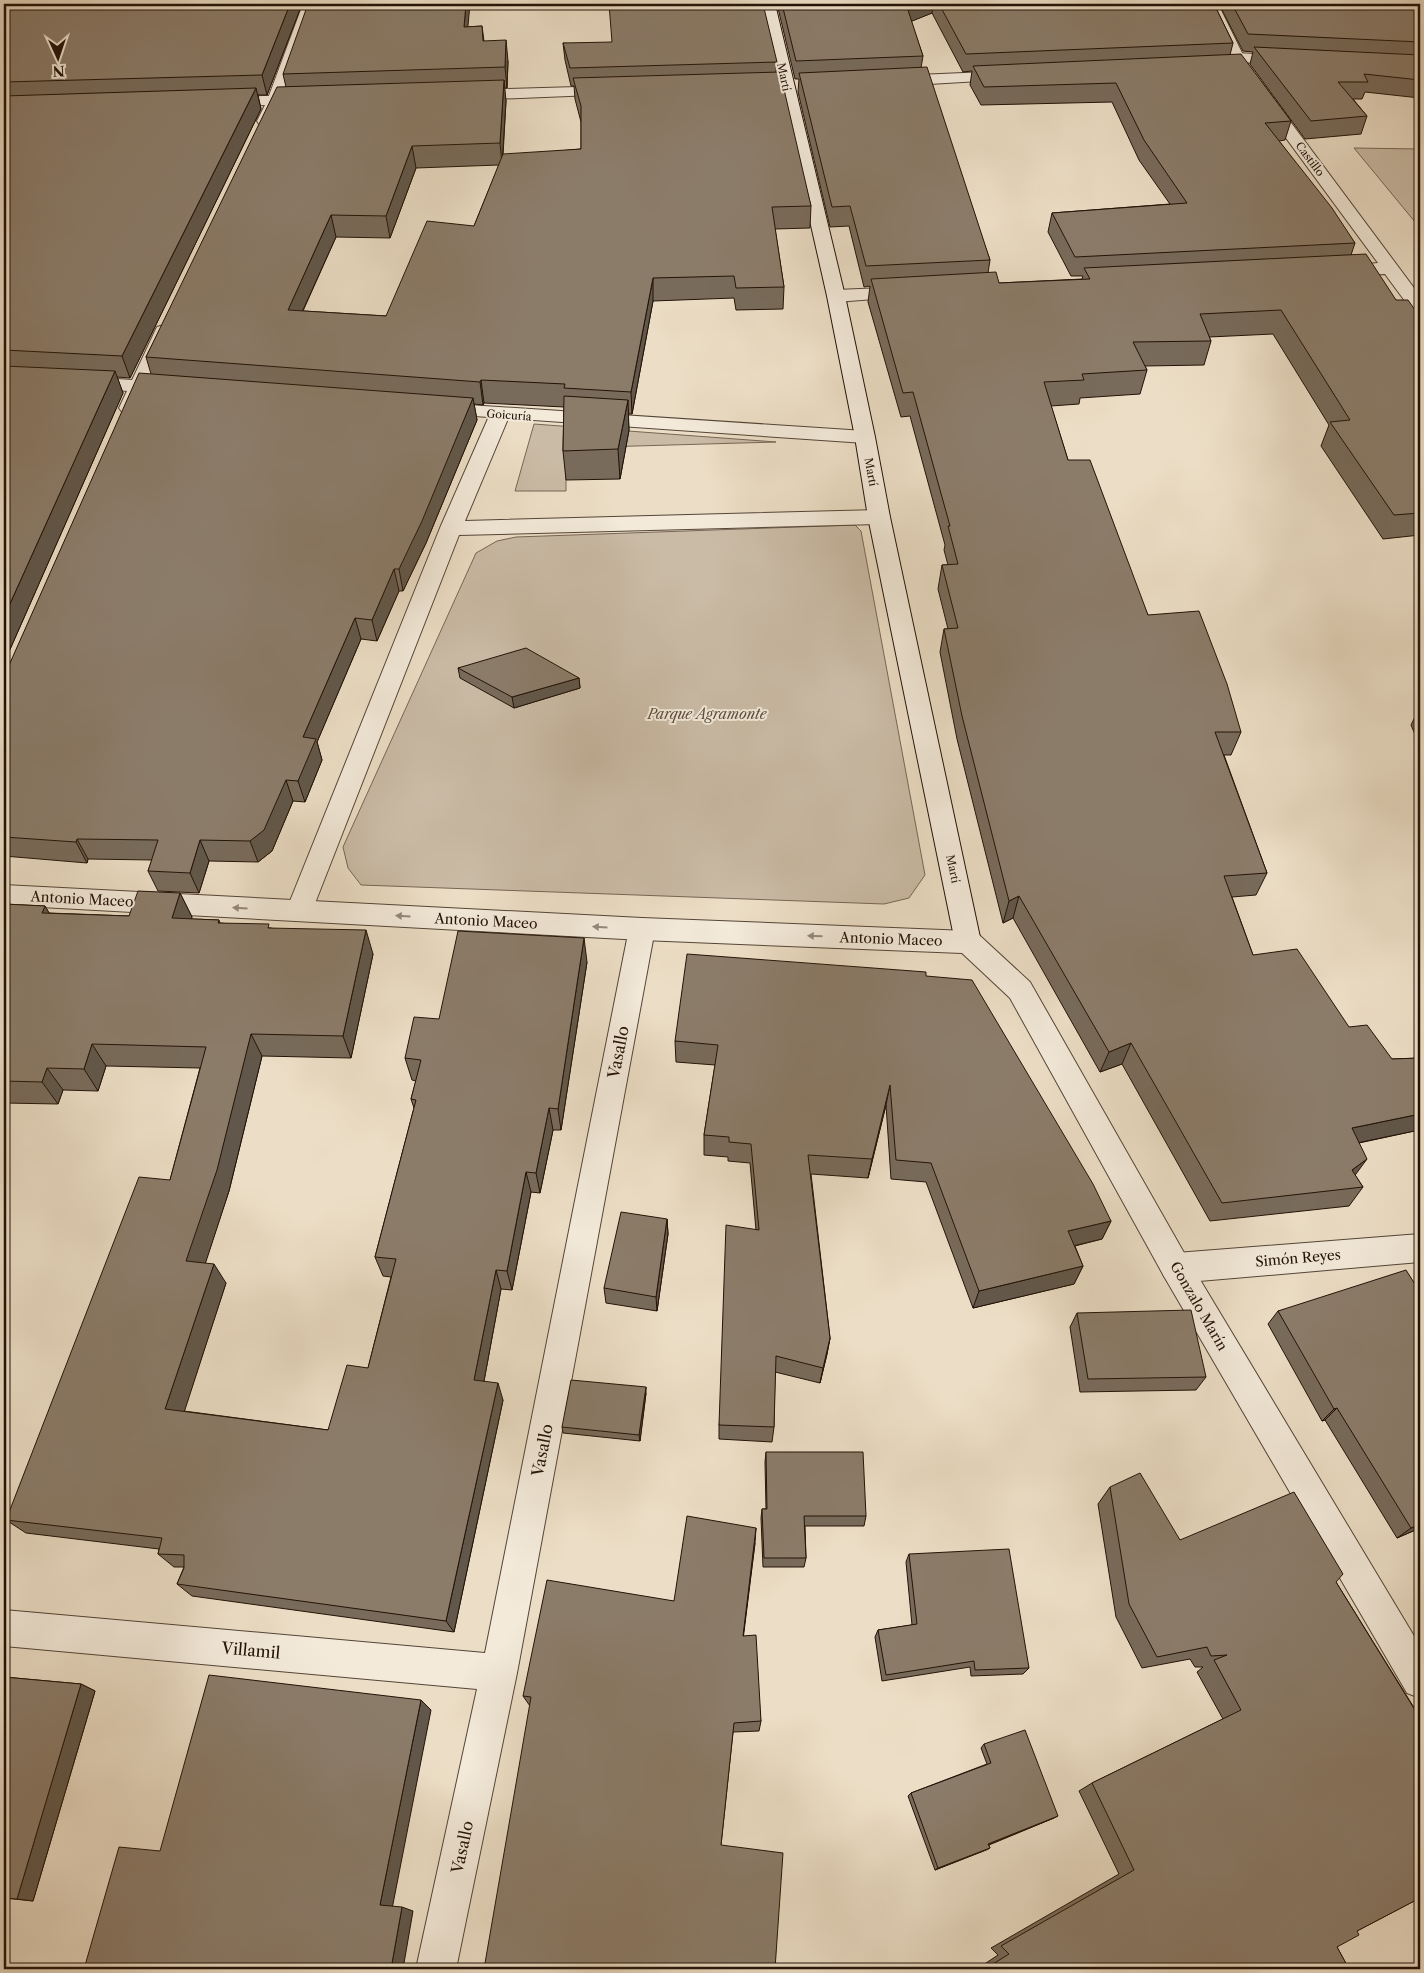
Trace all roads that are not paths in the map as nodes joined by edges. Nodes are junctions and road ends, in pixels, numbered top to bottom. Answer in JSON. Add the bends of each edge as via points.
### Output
{"nodes":[{"id":1,"x":310,"y":4,"type":"edge"},
{"id":2,"x":768,"y":4,"type":"edge"},
{"id":3,"x":1211,"y":4,"type":"edge"},
{"id":4,"x":1304,"y":61,"type":"edge"},
{"id":5,"x":1239,"y":62,"type":"junction"},
{"id":6,"x":1221,"y":67,"type":"edge"},
{"id":7,"x":1023,"y":76,"type":"edge"},
{"id":8,"x":885,"y":82,"type":"edge"},
{"id":9,"x":628,"y":90,"type":"edge"},
{"id":10,"x":452,"y":96,"type":"edge"},
{"id":11,"x":324,"y":99,"type":"edge"},
{"id":12,"x":275,"y":100,"type":"junction"},
{"id":13,"x":207,"y":103,"type":"edge"},
{"id":14,"x":258,"y":136,"type":"edge"},
{"id":15,"x":1391,"y":268,"type":"junction"},
{"id":16,"x":1322,"y":272,"type":"edge"},
{"id":17,"x":925,"y":291,"type":"edge"},
{"id":18,"x":836,"y":296,"type":"junction"},
{"id":19,"x":1420,"y":308,"type":"edge"},
{"id":20,"x":172,"y":315,"type":"edge"},
{"id":21,"x":61,"y":382,"type":"edge"},
{"id":22,"x":138,"y":386,"type":"junction"},
{"id":23,"x":187,"y":390,"type":"edge"},
{"id":24,"x":422,"y":408,"type":"edge"},
{"id":25,"x":500,"y":414,"type":"junction"},
{"id":26,"x":122,"y":422,"type":"edge"},
{"id":27,"x":865,"y":437,"type":"junction"},
{"id":28,"x":879,"y":517,"type":"junction"},
{"id":29,"x":451,"y":528,"type":"junction"},
{"id":30,"x":4,"y":895,"type":"edge"},
{"id":31,"x":299,"y":911,"type":"junction"},
{"id":32,"x":642,"y":929,"type":"junction"},
{"id":33,"x":968,"y":942,"type":"junction"},
{"id":34,"x":1420,"y":1248,"type":"edge"},
{"id":35,"x":1176,"y":1268,"type":"junction"},
{"id":36,"x":4,"y":1628,"type":"edge"},
{"id":37,"x":499,"y":1673,"type":"junction"},
{"id":38,"x":1420,"y":1680,"type":"edge"},
{"id":39,"x":436,"y":1969,"type":"edge"}],
"edges":[{"from":1,"to":12,"type":"street"},
{"from":2,"to":18,"type":"street","name":"Martí"},
{"from":3,"to":5,"type":"street","name":"Castillo"},
{"from":4,"to":5,"type":"street"},
{"from":5,"to":6,"type":"street"},
{"from":5,"to":15,"type":"street","name":"Castillo"},
{"from":7,"to":8,"type":"street"},
{"from":9,"to":10,"type":"street"},
{"from":11,"to":12,"type":"street"},
{"from":12,"to":13,"type":"street"},
{"from":12,"to":14,"type":"street"},
{"from":15,"to":16,"type":"street"},
{"from":15,"to":19,"type":"street","name":"Castillo"},
{"from":17,"to":18,"type":"street"},
{"from":18,"to":27,"type":"street","name":"Martí"},
{"from":20,"to":22,"type":"street"},
{"from":21,"to":22,"type":"street"},
{"from":22,"to":23,"type":"street"},
{"from":22,"to":26,"type":"street"},
{"from":24,"to":25,"type":"street","name":"Goicuría"},
{"from":25,"to":27,"type":"street","name":"Goicuría"},
{"from":25,"to":29,"type":"street"},
{"from":27,"to":28,"type":"street","name":"Martí"},
{"from":28,"to":29,"type":"street"},
{"from":28,"to":33,"type":"street","name":"Martí"},
{"from":29,"to":31,"type":"street"},
{"from":31,"to":30,"type":"street","name":"Antonio Maceo","one_way":true},
{"from":32,"to":31,"type":"street","name":"Antonio Maceo","one_way":true},
{"from":33,"to":32,"type":"street","name":"Antonio Maceo","one_way":true},
{"from":32,"to":37,"type":"street","name":"Vasallo"},
{"from":33,"to":35,"type":"street","name":"Gonzalo Marín","via":[[1020,990]]},
{"from":34,"to":35,"type":"street","name":"Simón Reyes"},
{"from":35,"to":38,"type":"street","name":"Gonzalo Marín"},
{"from":36,"to":37,"type":"street","name":"Villamil"},
{"from":37,"to":39,"type":"street","name":"Vasallo"}]}
